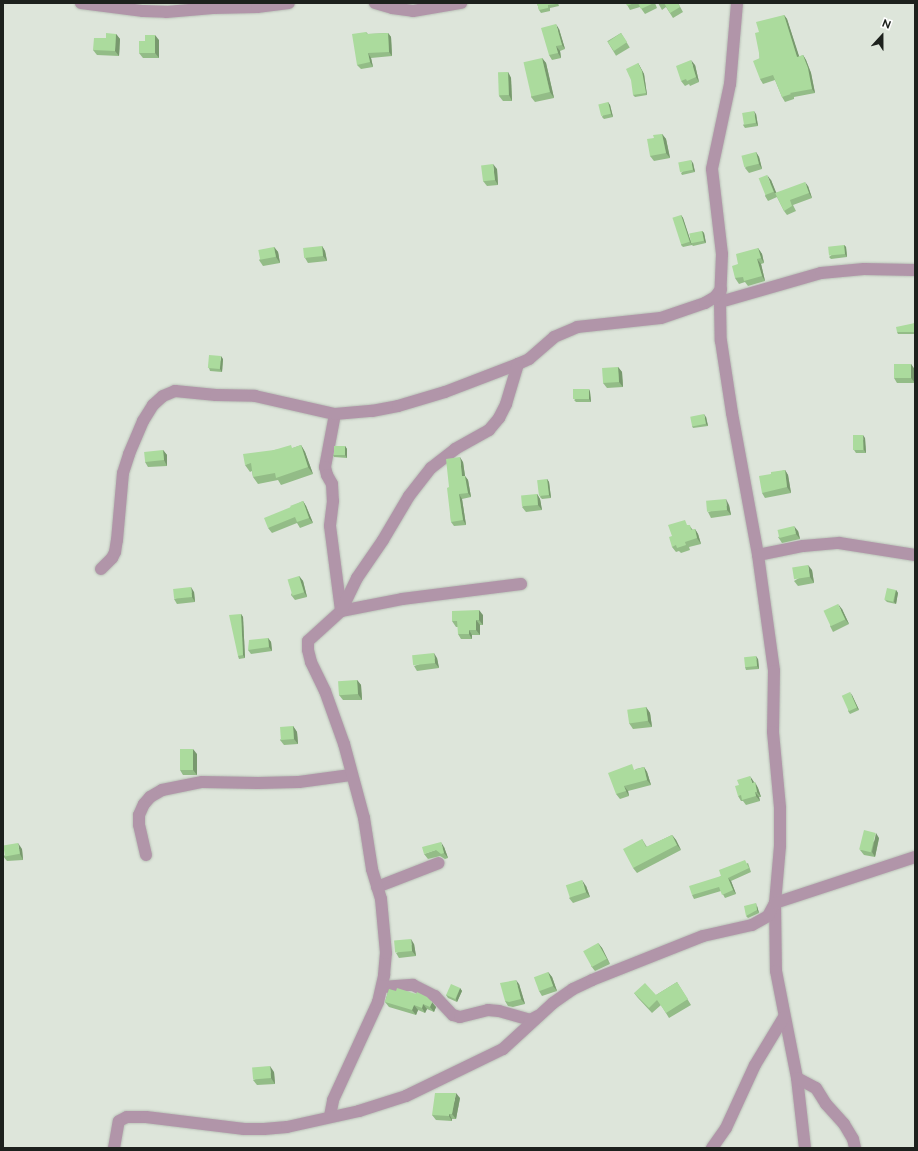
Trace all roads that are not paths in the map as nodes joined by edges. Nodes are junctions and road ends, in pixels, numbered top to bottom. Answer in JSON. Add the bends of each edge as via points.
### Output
{"nodes":[{"id":1,"x":81,"y":3,"type":"edge"},
{"id":2,"x":289,"y":3,"type":"edge"},
{"id":3,"x":375,"y":3,"type":"edge"},
{"id":4,"x":461,"y":3,"type":"edge"},
{"id":5,"x":737,"y":3,"type":"edge"},
{"id":6,"x":915,"y":270,"type":"edge"},
{"id":7,"x":721,"y":289,"type":"junction"},
{"id":8,"x":720,"y":302,"type":"junction"},
{"id":9,"x":518,"y":364,"type":"junction"},
{"id":10,"x":336,"y":414,"type":"junction"},
{"id":11,"x":758,"y":555,"type":"junction"},
{"id":12,"x":915,"y":556,"type":"edge"},
{"id":13,"x":101,"y":569,"type":"dead end"},
{"id":14,"x":521,"y":584,"type":"dead end"},
{"id":15,"x":341,"y":611,"type":"junction"},
{"id":16,"x":351,"y":775,"type":"junction"},
{"id":17,"x":146,"y":854,"type":"dead end"},
{"id":18,"x":915,"y":857,"type":"edge"},
{"id":19,"x":439,"y":863,"type":"dead end"},
{"id":20,"x":377,"y":887,"type":"junction"},
{"id":21,"x":775,"y":903,"type":"junction"},
{"id":22,"x":382,"y":987,"type":"junction"},
{"id":23,"x":539,"y":1015,"type":"junction"},
{"id":24,"x":784,"y":1017,"type":"junction"},
{"id":25,"x":798,"y":1078,"type":"junction"},
{"id":26,"x":330,"y":1116,"type":"junction"},
{"id":27,"x":114,"y":1148,"type":"edge"},
{"id":28,"x":712,"y":1148,"type":"edge"},
{"id":29,"x":805,"y":1148,"type":"edge"},
{"id":30,"x":855,"y":1148,"type":"edge"}],
"edges":[{"from":1,"to":2,"type":"street","via":[[166,12]]},
{"from":3,"to":4,"type":"street","via":[[413,11]]},
{"from":5,"to":7,"type":"street","via":[[730,84],[712,169],[722,254]]},
{"from":6,"to":8,"type":"street","via":[[864,269],[821,273]]},
{"from":7,"to":8,"type":"street"},
{"from":7,"to":9,"type":"street","via":[[706,303],[661,318],[577,327],[554,338],[529,359]]},
{"from":8,"to":11,"type":"street","via":[[721,341]]},
{"from":9,"to":10,"type":"street","via":[[424,400],[372,411]]},
{"from":9,"to":15,"type":"street","via":[[499,418],[489,430],[442,458],[423,478],[357,578]]},
{"from":10,"to":13,"type":"street","via":[[255,396],[175,391],[163,396],[153,405],[143,421],[129,454],[123,473],[117,540],[112,558]]},
{"from":10,"to":15,"type":"street","via":[[325,467],[332,484],[330,526]]},
{"from":11,"to":12,"type":"street","via":[[803,546],[839,543]]},
{"from":11,"to":21,"type":"street","via":[[774,670],[773,732],[780,808]]},
{"from":14,"to":15,"type":"street","via":[[402,599]]},
{"from":15,"to":16,"type":"street","via":[[308,641],[308,650],[341,737]]},
{"from":16,"to":17,"type":"street","via":[[299,782],[202,782],[162,790],[150,797],[139,814]]},
{"from":16,"to":20,"type":"street","via":[[364,818]]},
{"from":18,"to":21,"type":"street"},
{"from":19,"to":20,"type":"street"},
{"from":20,"to":22,"type":"street","via":[[381,899],[386,953]]},
{"from":21,"to":23,"type":"street","via":[[768,916],[752,925],[703,936],[592,980],[573,989]]},
{"from":21,"to":24,"type":"street","via":[[776,971]]},
{"from":22,"to":23,"type":"street","via":[[413,984],[435,996],[453,1015],[460,1017],[488,1010],[530,1020]]},
{"from":22,"to":26,"type":"street","via":[[372,1016],[333,1100]]},
{"from":23,"to":26,"type":"street","via":[[504,1049],[435,1083],[381,1105]]},
{"from":24,"to":25,"type":"street"},
{"from":24,"to":28,"type":"street","via":[[755,1065],[726,1128]]},
{"from":25,"to":29,"type":"street"},
{"from":25,"to":30,"type":"street","via":[[816,1088],[844,1124]]},
{"from":26,"to":27,"type":"street","via":[[286,1127],[264,1129],[127,1117],[119,1121]]}]}
